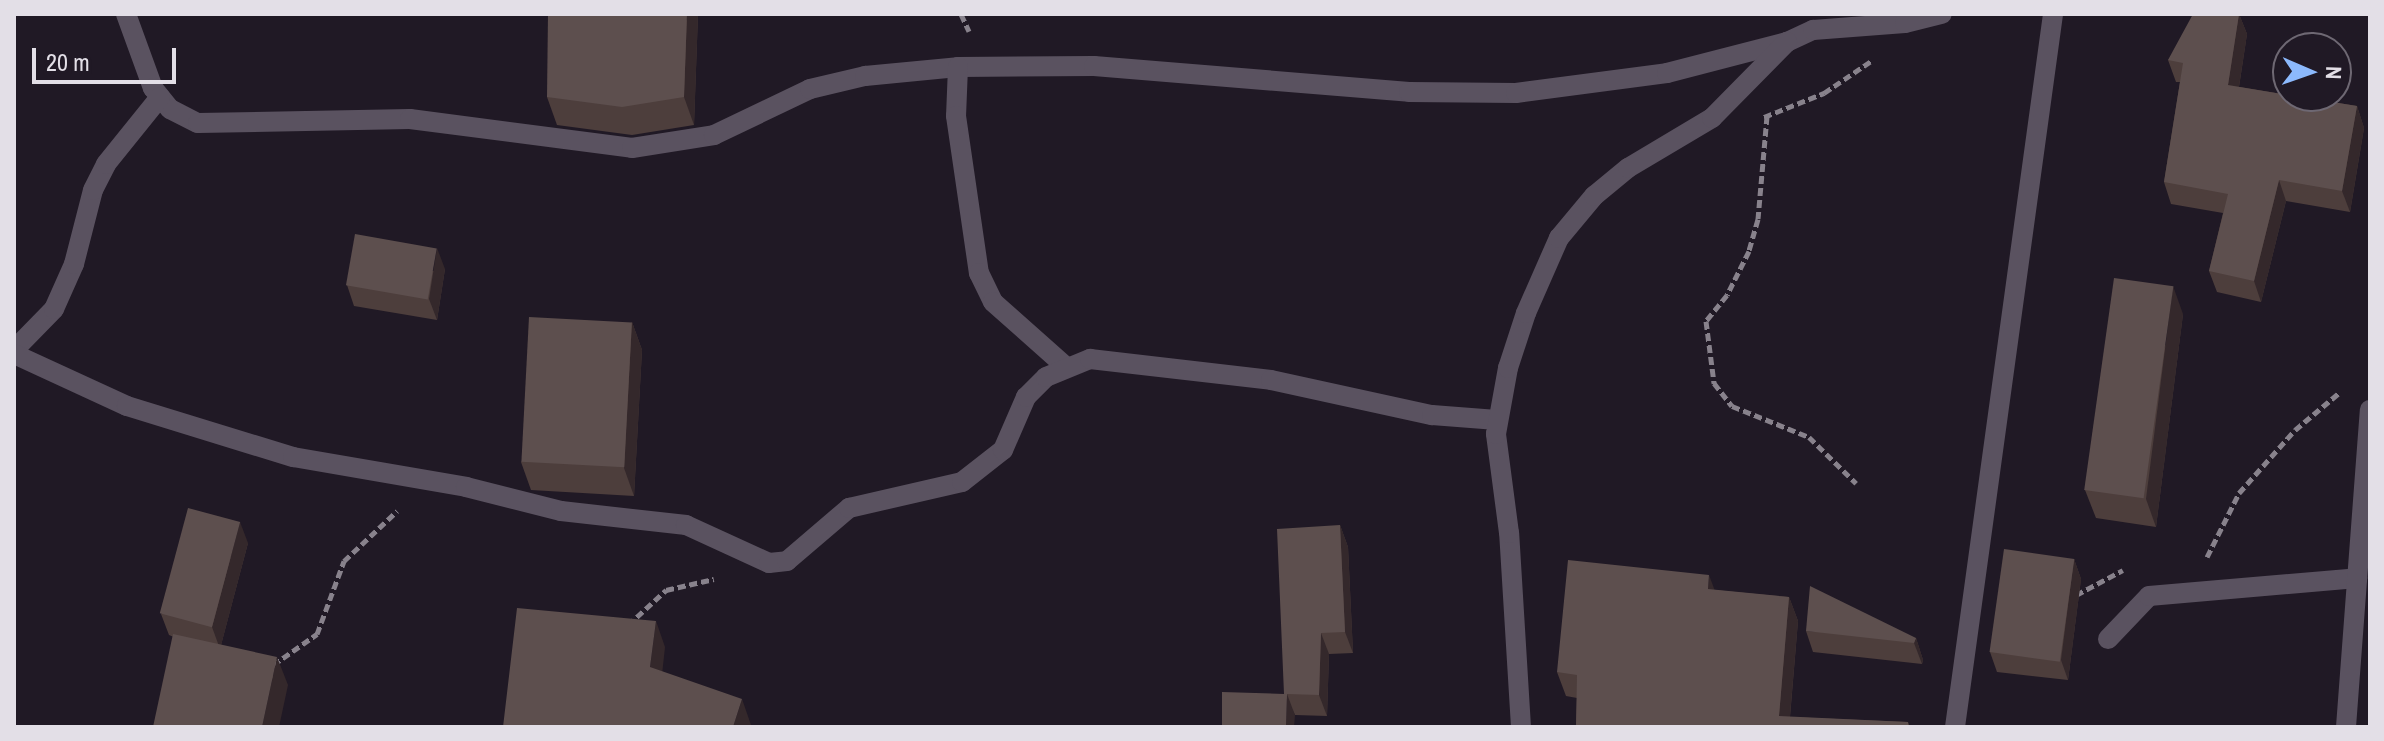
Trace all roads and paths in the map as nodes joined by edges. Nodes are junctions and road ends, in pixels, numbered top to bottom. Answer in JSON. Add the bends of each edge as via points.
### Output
{"nodes":[{"id":1,"x":126,"y":14,"type":"edge"},
{"id":2,"x":1942,"y":14,"type":"edge"},
{"id":3,"x":2053,"y":14,"type":"edge"},
{"id":4,"x":1914,"y":16,"type":"edge"},
{"id":5,"x":1787,"y":42,"type":"junction"},
{"id":6,"x":1874,"y":59,"type":"dead end"},
{"id":7,"x":958,"y":67,"type":"junction"},
{"id":8,"x":160,"y":97,"type":"junction"},
{"id":9,"x":1767,"y":116,"type":"junction"},
{"id":10,"x":1754,"y":120,"type":"dead end"},
{"id":11,"x":14,"y":352,"type":"edge"},
{"id":12,"x":1065,"y":366,"type":"junction"},
{"id":13,"x":2347,"y":388,"type":"dead end"},
{"id":14,"x":2370,"y":410,"type":"edge"},
{"id":15,"x":1497,"y":420,"type":"junction"},
{"id":16,"x":2369,"y":447,"type":"edge"},
{"id":17,"x":430,"y":480,"type":"junction"},
{"id":18,"x":1856,"y":483,"type":"dead end"},
{"id":19,"x":2196,"y":562,"type":"dead end"},
{"id":20,"x":769,"y":563,"type":"junction"},
{"id":21,"x":2129,"y":569,"type":"dead end"},
{"id":22,"x":2357,"y":578,"type":"junction"},
{"id":23,"x":2070,"y":599,"type":"edge"},
{"id":24,"x":624,"y":629,"type":"edge"},
{"id":25,"x":2108,"y":639,"type":"dead end"},
{"id":26,"x":262,"y":671,"type":"edge"},
{"id":27,"x":1521,"y":727,"type":"edge"},
{"id":28,"x":1955,"y":727,"type":"edge"},
{"id":29,"x":2346,"y":727,"type":"edge"}],
"edges":[{"from":1,"to":8,"type":"street"},
{"from":2,"to":4,"type":"street"},
{"from":3,"to":28,"type":"street"},
{"from":4,"to":5,"type":"street","via":[[1813,30]]},
{"from":5,"to":7,"type":"street","via":[[1667,73],[1516,93],[1409,92],[1094,66]]},
{"from":5,"to":15,"type":"street","via":[[1712,118],[1628,168],[1559,238],[1526,313]]},
{"from":6,"to":9,"type":"path","via":[[1837,86]]},
{"from":7,"to":8,"type":"street","via":[[865,76],[810,89],[714,135],[632,148],[410,119],[220,127],[182,117]]},
{"from":7,"to":12,"type":"street","via":[[956,116],[979,273],[993,302]]},
{"from":8,"to":11,"type":"street","via":[[106,164],[54,309]]},
{"from":9,"to":10,"type":"path"},
{"from":9,"to":18,"type":"path","via":[[1758,219],[1749,251],[1727,295],[1706,321],[1714,383],[1732,406],[1809,437]]},
{"from":11,"to":17,"type":"street","via":[[127,406],[293,457]]},
{"from":12,"to":15,"type":"street","via":[[1090,359],[1200,370],[1432,415]]},
{"from":12,"to":20,"type":"street","via":[[1026,397],[1003,450],[962,482],[849,508],[787,561]]},
{"from":13,"to":19,"type":"path","via":[[2295,430],[2239,493],[2212,550]]},
{"from":14,"to":16,"type":"street"},
{"from":15,"to":27,"type":"street"},
{"from":16,"to":22,"type":"street"},
{"from":17,"to":20,"type":"street","via":[[526,505],[686,525]]},
{"from":17,"to":26,"type":"path","via":[[344,561],[311,642]]},
{"from":20,"to":24,"type":"path","via":[[666,590]]},
{"from":21,"to":23,"type":"path","via":[[2108,574]]},
{"from":22,"to":25,"type":"street","via":[[2149,596]]},
{"from":22,"to":29,"type":"street"}]}
